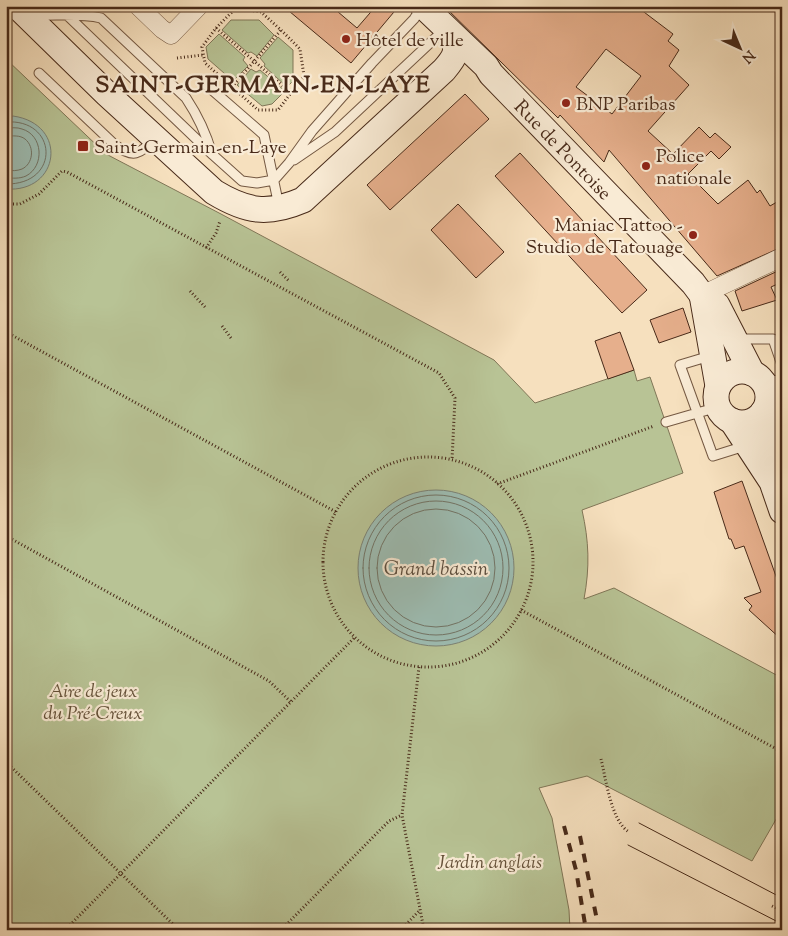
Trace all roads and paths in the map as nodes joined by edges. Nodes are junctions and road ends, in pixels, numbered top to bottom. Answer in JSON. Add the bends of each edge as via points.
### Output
{"nodes":[{"id":1,"x":138,"y":6,"type":"edge"},
{"id":2,"x":199,"y":6,"type":"edge"},
{"id":3,"x":423,"y":6,"type":"edge"},
{"id":4,"x":21,"y":11,"type":"edge"},
{"id":5,"x":68,"y":16,"type":"junction"},
{"id":6,"x":216,"y":28,"type":"junction"},
{"id":7,"x":281,"y":30,"type":"junction"},
{"id":8,"x":448,"y":31,"type":"junction"},
{"id":9,"x":204,"y":55,"type":"junction"},
{"id":10,"x":177,"y":58,"type":"dead end"},
{"id":11,"x":254,"y":61,"type":"junction"},
{"id":12,"x":444,"y":70,"type":"junction"},
{"id":13,"x":39,"y":74,"type":"dead end"},
{"id":14,"x":491,"y":74,"type":"junction"},
{"id":15,"x":203,"y":82,"type":"dead end"},
{"id":16,"x":232,"y":87,"type":"junction"},
{"id":17,"x":291,"y":93,"type":"junction"},
{"id":18,"x":156,"y":139,"type":"junction"},
{"id":19,"x":213,"y":155,"type":"junction"},
{"id":20,"x":289,"y":164,"type":"junction"},
{"id":21,"x":274,"y":180,"type":"junction"},
{"id":22,"x":6,"y":204,"type":"edge"},
{"id":23,"x":280,"y":209,"type":"junction"},
{"id":24,"x":782,"y":257,"type":"edge"},
{"id":25,"x":280,"y":272,"type":"dead end"},
{"id":26,"x":289,"y":281,"type":"dead end"},
{"id":27,"x":190,"y":291,"type":"dead end"},
{"id":28,"x":702,"y":295,"type":"junction"},
{"id":29,"x":205,"y":307,"type":"dead end"},
{"id":30,"x":222,"y":326,"type":"dead end"},
{"id":31,"x":6,"y":332,"type":"edge"},
{"id":32,"x":232,"y":338,"type":"dead end"},
{"id":33,"x":734,"y":339,"type":"junction"},
{"id":34,"x":713,"y":355,"type":"junction"},
{"id":35,"x":782,"y":365,"type":"edge"},
{"id":36,"x":766,"y":389,"type":"edge"},
{"id":37,"x":717,"y":407,"type":"junction"},
{"id":38,"x":666,"y":422,"type":"joint"},
{"id":39,"x":767,"y":440,"type":"edge"},
{"id":40,"x":452,"y":460,"type":"junction"},
{"id":41,"x":498,"y":484,"type":"junction"},
{"id":42,"x":782,"y":511,"type":"edge"},
{"id":43,"x":336,"y":512,"type":"junction"},
{"id":44,"x":6,"y":536,"type":"edge"},
{"id":45,"x":520,"y":610,"type":"junction"},
{"id":46,"x":355,"y":638,"type":"junction"},
{"id":47,"x":419,"y":667,"type":"junction"},
{"id":48,"x":291,"y":702,"type":"junction"},
{"id":49,"x":782,"y":752,"type":"edge"},
{"id":50,"x":601,"y":760,"type":"dead end"},
{"id":51,"x":6,"y":762,"type":"edge"},
{"id":52,"x":402,"y":815,"type":"junction"},
{"id":53,"x":629,"y":832,"type":"dead end"},
{"id":54,"x":121,"y":873,"type":"junction"},
{"id":55,"x":782,"y":902,"type":"edge"},
{"id":56,"x":772,"y":906,"type":"dead end"},
{"id":57,"x":419,"y":911,"type":"junction"},
{"id":58,"x":65,"y":930,"type":"edge"},
{"id":59,"x":179,"y":930,"type":"edge"},
{"id":60,"x":281,"y":930,"type":"edge"},
{"id":61,"x":401,"y":930,"type":"edge"},
{"id":62,"x":424,"y":930,"type":"edge"}],
"edges":[{"from":1,"to":2,"type":"street","via":[[171,35]]},
{"from":3,"to":8,"type":"main road","name":"Rue de Pontoise"},
{"from":3,"to":20,"type":"lane","via":[[414,20],[312,131]]},
{"from":4,"to":5,"type":"lane"},
{"from":4,"to":18,"type":"main road"},
{"from":5,"to":19,"type":"lane"},
{"from":5,"to":19,"type":"lane","via":[[86,14],[101,18],[168,79],[196,112]]},
{"from":6,"to":7,"type":"path","via":[[236,8],[261,12]]},
{"from":6,"to":9,"type":"path","via":[[202,47]]},
{"from":6,"to":11,"type":"path"},
{"from":7,"to":11,"type":"path"},
{"from":7,"to":17,"type":"path","via":[[300,49],[304,76]]},
{"from":8,"to":12,"type":"main road","via":[[456,49]]},
{"from":8,"to":14,"type":"main road","name":"Rue de Pontoise","via":[[463,42]]},
{"from":8,"to":20,"type":"lane","via":[[335,132]]},
{"from":9,"to":10,"type":"path"},
{"from":9,"to":16,"type":"path","via":[[205,63]]},
{"from":11,"to":16,"type":"path"},
{"from":11,"to":17,"type":"path"},
{"from":12,"to":14,"type":"main road","via":[[457,64]]},
{"from":12,"to":23,"type":"main road","via":[[303,200]]},
{"from":13,"to":18,"type":"lane","via":[[126,153],[143,151]]},
{"from":14,"to":28,"type":"main road","name":"Rue de Pontoise"},
{"from":15,"to":21,"type":"lane","via":[[264,135]]},
{"from":16,"to":17,"type":"path","via":[[258,110],[278,110]]},
{"from":18,"to":23,"type":"main road","via":[[223,198],[252,209]]},
{"from":19,"to":21,"type":"lane","via":[[242,181]]},
{"from":20,"to":21,"type":"lane"},
{"from":21,"to":23,"type":"lane"},
{"from":22,"to":40,"type":"path","via":[[20,204],[39,194],[62,171],[67,172],[439,373],[455,398]]},
{"from":24,"to":28,"type":"street"},
{"from":25,"to":26,"type":"path"},
{"from":27,"to":29,"type":"path"},
{"from":28,"to":33,"type":"main road","name":"Rue de Pontoise","via":[[717,305]]},
{"from":28,"to":34,"type":"main road","name":"Rue de Pontoise"},
{"from":30,"to":32,"type":"path"},
{"from":31,"to":43,"type":"path"},
{"from":33,"to":35,"type":"lane","via":[[772,339]]},
{"from":33,"to":36,"type":"main road","name":"Rue de Pontoise"},
{"from":34,"to":37,"type":"main road","name":"Rue de Pontoise"},
{"from":34,"to":37,"type":"lane","via":[[680,365]]},
{"from":36,"to":37,"type":"main road","via":[[755,420],[748,422]]},
{"from":36,"to":37,"type":"main road","via":[[744,371],[729,374]]},
{"from":36,"to":39,"type":"main road","name":"Rue de Pontoise"},
{"from":37,"to":38,"type":"lane"},
{"from":37,"to":39,"type":"main road","name":"Rue de Pontoise"},
{"from":37,"to":39,"type":"lane","via":[[713,456]]},
{"from":38,"to":41,"type":"path"},
{"from":39,"to":42,"type":"main road","name":"Rue de Pontoise","via":[[772,482]]},
{"from":40,"to":41,"type":"path","via":[[466,464]]},
{"from":40,"to":43,"type":"path","via":[[410,459],[392,464],[359,483]]},
{"from":41,"to":45,"type":"path","via":[[520,513],[532,549],[530,586]]},
{"from":43,"to":46,"type":"path","via":[[324,544],[324,578],[334,610]]},
{"from":44,"to":48,"type":"path","via":[[269,680]]},
{"from":45,"to":47,"type":"path","via":[[503,635],[489,647],[456,663]]},
{"from":45,"to":49,"type":"path"},
{"from":46,"to":47,"type":"path","via":[[384,658]]},
{"from":46,"to":48,"type":"path"},
{"from":47,"to":52,"type":"path"},
{"from":48,"to":54,"type":"path"},
{"from":50,"to":53,"type":"path","via":[[614,809]]},
{"from":51,"to":54,"type":"path"},
{"from":52,"to":57,"type":"path"},
{"from":52,"to":60,"type":"path","via":[[389,821]]},
{"from":54,"to":58,"type":"path"},
{"from":54,"to":59,"type":"path"},
{"from":55,"to":56,"type":"path","via":[[778,909]]},
{"from":57,"to":61,"type":"path"},
{"from":57,"to":62,"type":"path"}]}
